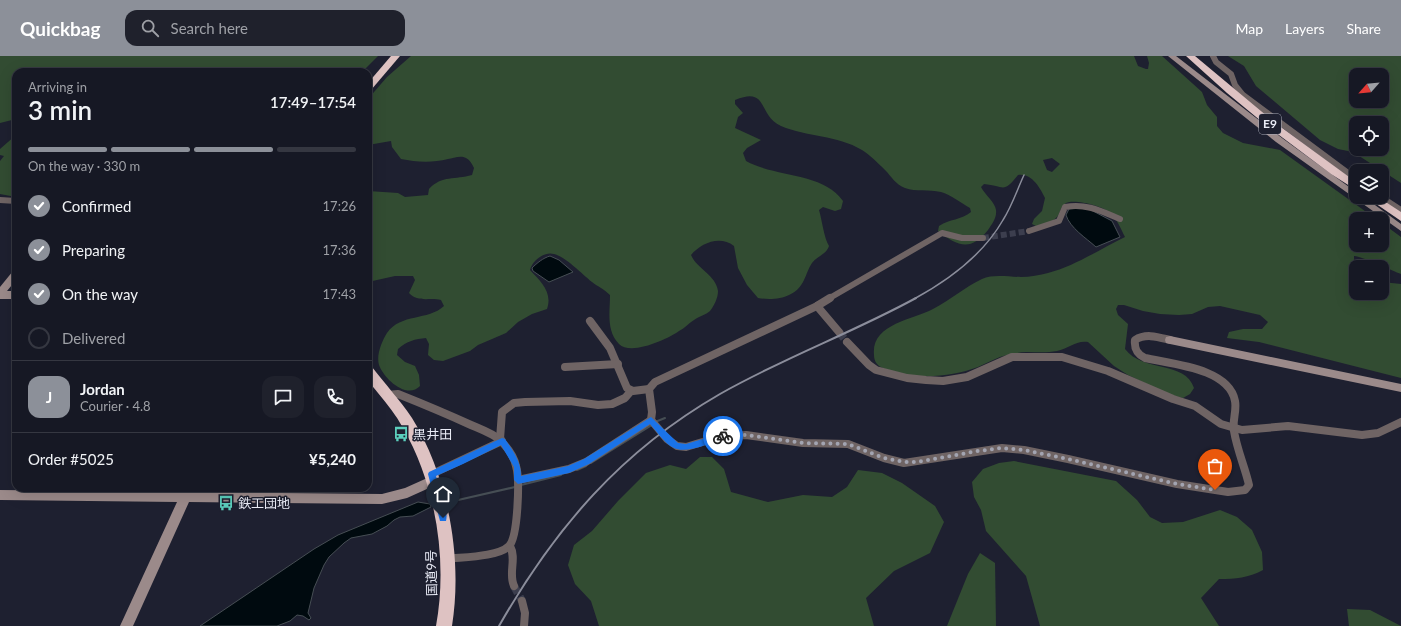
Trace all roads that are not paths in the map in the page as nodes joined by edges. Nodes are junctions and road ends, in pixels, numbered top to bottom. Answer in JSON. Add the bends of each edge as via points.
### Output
{"nodes":[{"id":1,"x":396,"y":56,"type":"edge"},
{"id":2,"x":1172,"y":56,"type":"edge"},
{"id":3,"x":1190,"y":56,"type":"edge"},
{"id":4,"x":1213,"y":56,"type":"edge"},
{"id":5,"x":372,"y":83,"type":"edge"},
{"id":6,"x":1349,"y":174,"type":"edge"},
{"id":7,"x":1349,"y":181,"type":"edge"},
{"id":8,"x":1349,"y":190,"type":"edge"},
{"id":9,"x":0,"y":200,"type":"edge"},
{"id":10,"x":12,"y":201,"type":"edge"},
{"id":11,"x":1389,"y":202,"type":"edge"},
{"id":12,"x":1368,"y":204,"type":"edge"},
{"id":13,"x":1382,"y":204,"type":"edge"},
{"id":14,"x":1401,"y":210,"type":"edge"},
{"id":15,"x":1401,"y":217,"type":"edge"},
{"id":16,"x":1120,"y":219,"type":"dead end"},
{"id":17,"x":1401,"y":228,"type":"edge"},
{"id":18,"x":1029,"y":232,"type":"tunnel mouth"},
{"id":19,"x":982,"y":238,"type":"tunnel mouth"},
{"id":20,"x":12,"y":278,"type":"edge"},
{"id":21,"x":1,"y":292,"type":"edge"},
{"id":22,"x":12,"y":294,"type":"edge"},
{"id":23,"x":817,"y":306,"type":"junction"},
{"id":24,"x":590,"y":321,"type":"dead end"},
{"id":25,"x":839,"y":332,"type":"tunnel mouth"},
{"id":26,"x":1170,"y":340,"type":"joint"},
{"id":27,"x":847,"y":342,"type":"tunnel mouth"},
{"id":28,"x":618,"y":364,"type":"junction"},
{"id":29,"x":564,"y":368,"type":"dead end"},
{"id":30,"x":372,"y":380,"type":"edge"},
{"id":31,"x":1401,"y":388,"type":"edge"},
{"id":32,"x":649,"y":389,"type":"junction"},
{"id":33,"x":631,"y":391,"type":"junction"},
{"id":34,"x":387,"y":395,"type":"junction"},
{"id":35,"x":651,"y":420,"type":"junction"},
{"id":36,"x":1401,"y":422,"type":"edge"},
{"id":37,"x":1233,"y":429,"type":"junction"},
{"id":38,"x":501,"y":440,"type":"junction"},
{"id":39,"x":433,"y":477,"type":"junction"},
{"id":40,"x":518,"y":484,"type":"junction"},
{"id":41,"x":49,"y":492,"type":"edge"},
{"id":42,"x":0,"y":495,"type":"edge"},
{"id":43,"x":186,"y":498,"type":"junction"},
{"id":44,"x":510,"y":546,"type":"junction"},
{"id":45,"x":447,"y":559,"type":"junction"},
{"id":46,"x":514,"y":586,"type":"tunnel mouth"},
{"id":47,"x":522,"y":601,"type":"tunnel mouth"},
{"id":48,"x":126,"y":626,"type":"edge"},
{"id":49,"x":444,"y":626,"type":"edge"},
{"id":50,"x":524,"y":626,"type":"edge"}],
"edges":[{"from":1,"to":5,"type":"highway"},
{"from":2,"to":8,"type":"street","via":[[1279,140]]},
{"from":3,"to":7,"type":"highway","number":"E9","via":[[1281,133]]},
{"from":4,"to":6,"type":"street","via":[[1216,62],[1231,74],[1242,95]]},
{"from":9,"to":10,"type":"street"},
{"from":11,"to":14,"type":"street"},
{"from":12,"to":17,"type":"street"},
{"from":13,"to":15,"type":"highway"},
{"from":16,"to":18,"type":"street","via":[[1089,206],[1076,204],[1065,208],[1059,221]]},
{"from":19,"to":23,"type":"street","via":[[956,239],[942,233]]},
{"from":20,"to":21,"type":"street"},
{"from":21,"to":22,"type":"street"},
{"from":23,"to":25,"type":"street"},
{"from":23,"to":32,"type":"street","via":[[655,382]]},
{"from":24,"to":28,"type":"street","via":[[610,348]]},
{"from":26,"to":31,"type":"street"},
{"from":26,"to":37,"type":"street","via":[[1144,336],[1135,340],[1134,347],[1138,354],[1145,358],[1206,372],[1224,382],[1235,400]]},
{"from":27,"to":37,"type":"street","via":[[876,370],[926,380],[943,381],[967,377],[1001,361],[1024,356],[1072,359],[1195,406]]},
{"from":28,"to":29,"type":"street"},
{"from":28,"to":33,"type":"street","via":[[624,384]]},
{"from":30,"to":34,"type":"highway","name":"国道9号"},
{"from":32,"to":33,"type":"street"},
{"from":32,"to":35,"type":"street"},
{"from":33,"to":38,"type":"street","via":[[623,400],[612,405],[568,401],[513,404],[502,412]]},
{"from":34,"to":38,"type":"street","via":[[398,394],[426,405]]},
{"from":34,"to":39,"type":"highway","name":"国道9号","via":[[410,429]]},
{"from":35,"to":37,"type":"street","via":[[667,439],[677,446],[686,447],[719,437],[746,435],[803,443],[848,444],[884,458],[904,462],[996,449],[1024,450],[1177,484],[1228,492],[1246,490],[1249,485]]},
{"from":35,"to":40,"type":"street","via":[[586,462]]},
{"from":36,"to":37,"type":"street","via":[[1378,433],[1362,435],[1288,426]]},
{"from":38,"to":39,"type":"street"},
{"from":38,"to":40,"type":"street","via":[[517,467]]},
{"from":39,"to":43,"type":"street","via":[[407,493],[382,499]]},
{"from":39,"to":45,"type":"highway","name":"国道9号","via":[[441,505]]},
{"from":40,"to":44,"type":"street","via":[[517,513]]},
{"from":41,"to":42,"type":"street"},
{"from":41,"to":43,"type":"street"},
{"from":43,"to":48,"type":"street"},
{"from":44,"to":45,"type":"street","via":[[493,552]]},
{"from":44,"to":46,"type":"street","via":[[514,554],[510,574]]},
{"from":45,"to":49,"type":"highway","name":"国道9号"},
{"from":47,"to":50,"type":"street","via":[[525,613]]}]}
